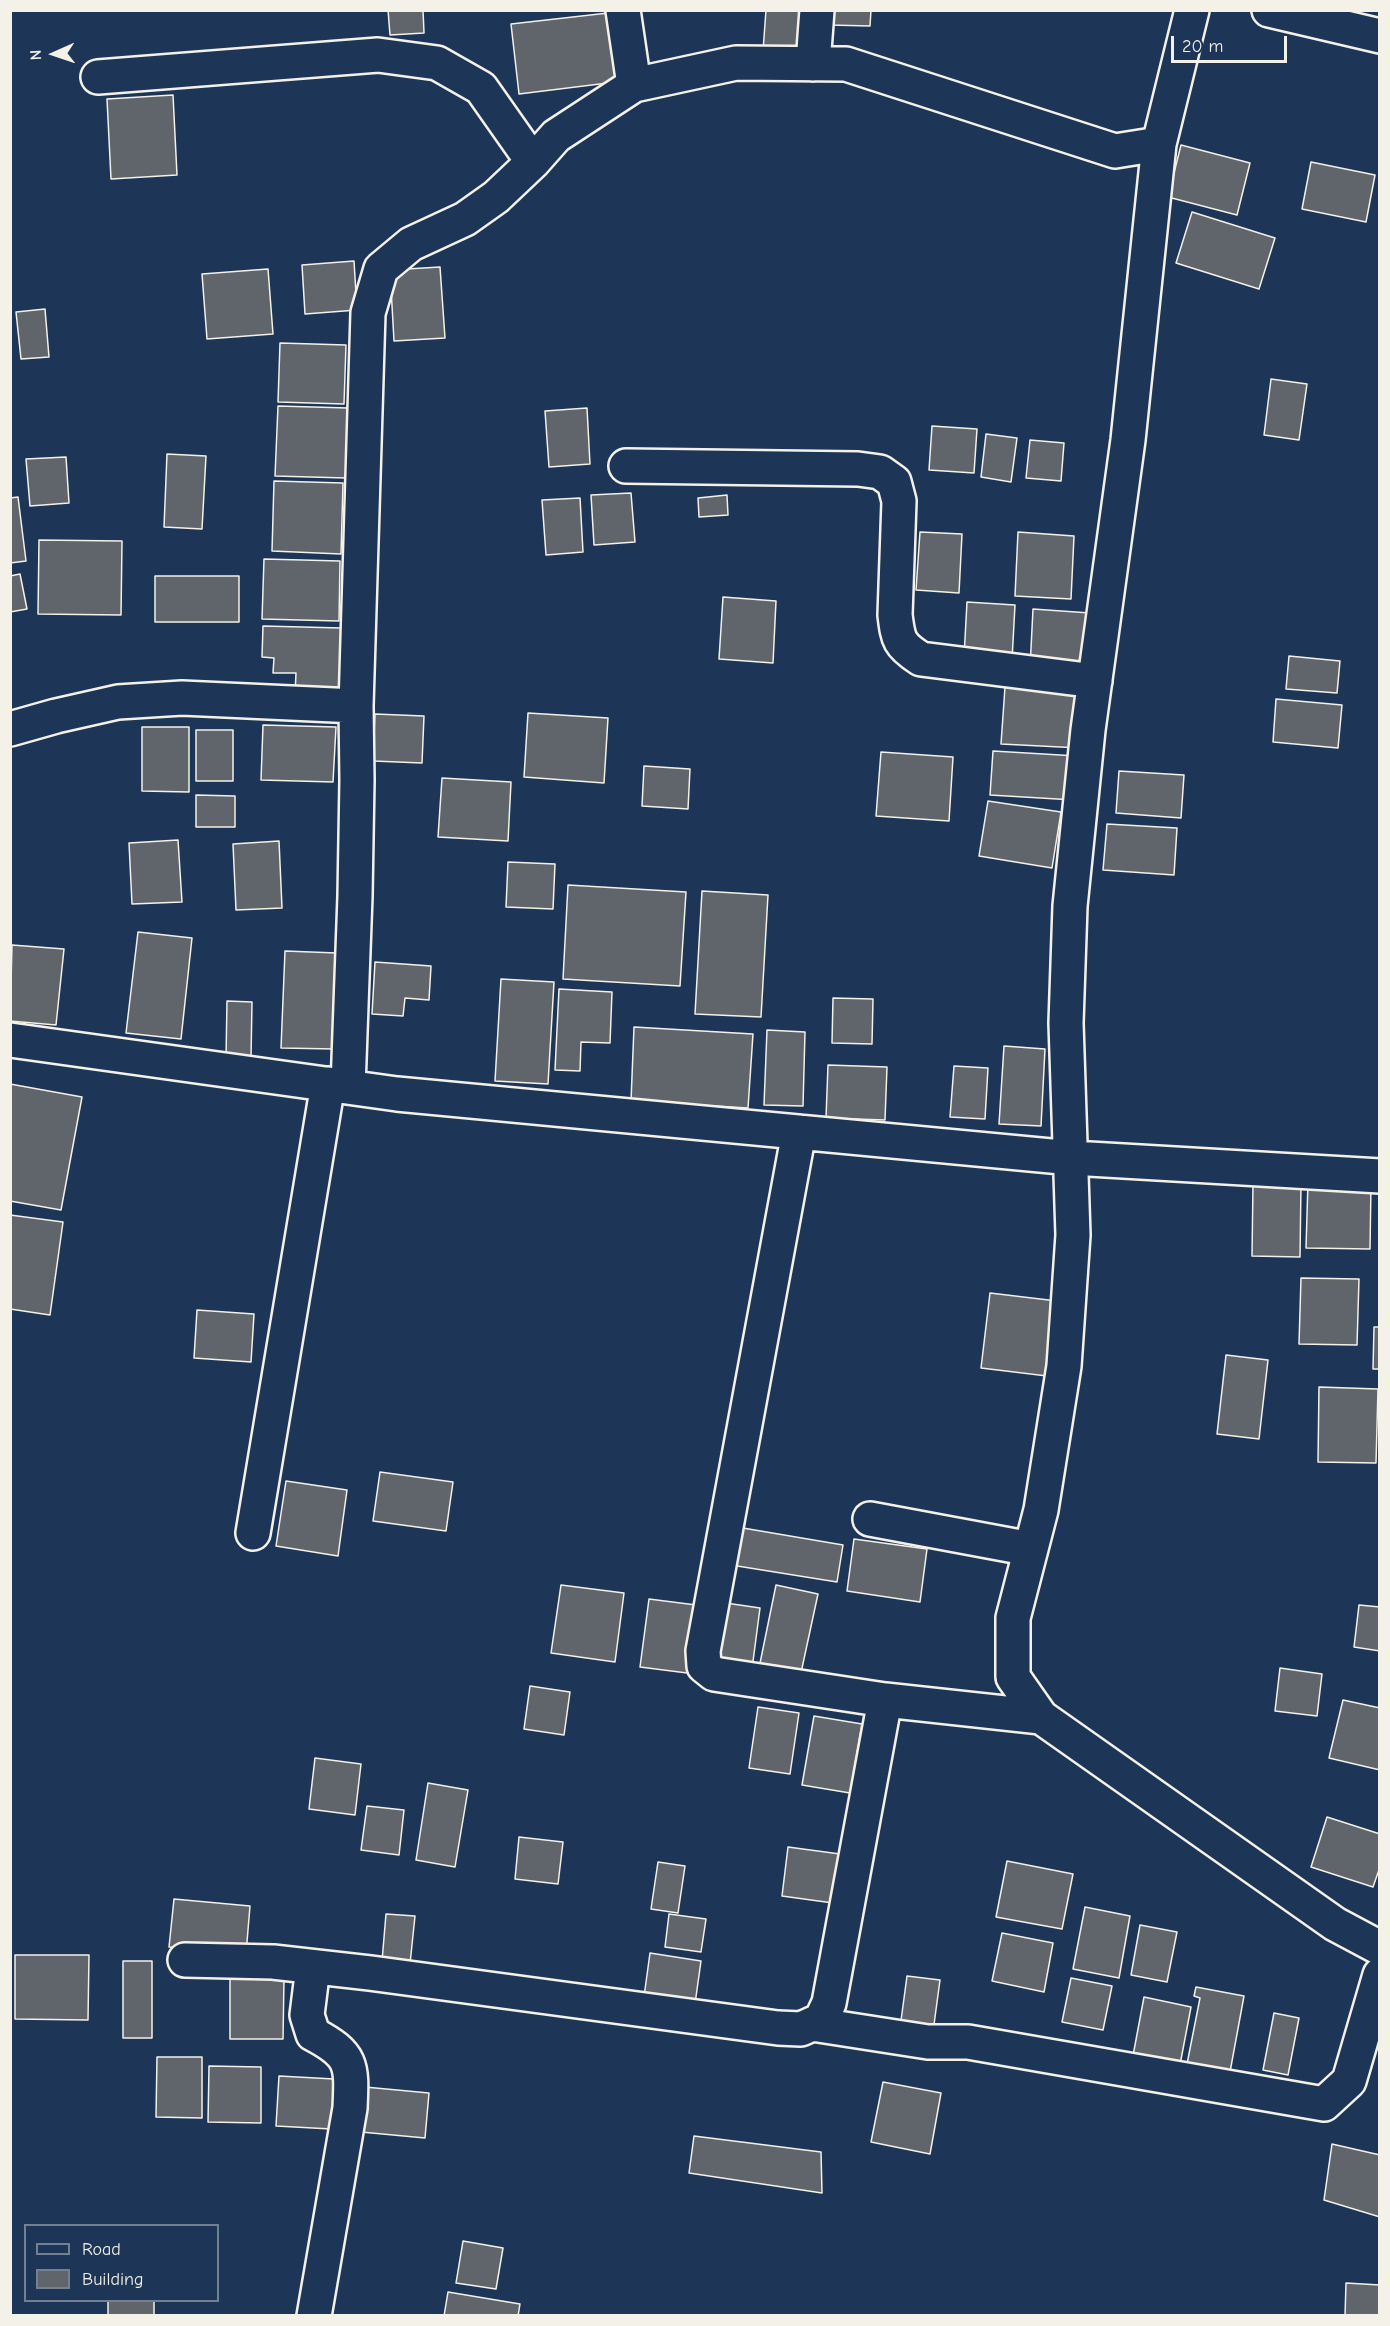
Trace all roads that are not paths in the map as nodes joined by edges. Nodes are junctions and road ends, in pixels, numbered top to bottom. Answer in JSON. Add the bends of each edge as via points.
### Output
{"nodes":[{"id":1,"x":623,"y":10,"type":"edge"},
{"id":2,"x":817,"y":10,"type":"edge"},
{"id":3,"x":1192,"y":10,"type":"edge"},
{"id":4,"x":1269,"y":10,"type":"edge"},
{"id":5,"x":1380,"y":36,"type":"edge"},
{"id":6,"x":813,"y":64,"type":"junction"},
{"id":7,"x":98,"y":77,"type":"dead end"},
{"id":8,"x":634,"y":85,"type":"junction"},
{"id":9,"x":1159,"y":144,"type":"junction"},
{"id":10,"x":533,"y":162,"type":"junction"},
{"id":11,"x":626,"y":466,"type":"dead end"},
{"id":12,"x":1095,"y":681,"type":"junction"},
{"id":13,"x":356,"y":706,"type":"junction"},
{"id":14,"x":10,"y":729,"type":"edge"},
{"id":15,"x":10,"y":1040,"type":"edge"},
{"id":16,"x":338,"y":1086,"type":"junction"},
{"id":17,"x":799,"y":1132,"type":"junction"},
{"id":18,"x":1072,"y":1158,"type":"junction"},
{"id":19,"x":1380,"y":1176,"type":"edge"},
{"id":20,"x":870,"y":1519,"type":"dead end"},
{"id":21,"x":253,"y":1533,"type":"dead end"},
{"id":22,"x":1031,"y":1549,"type":"junction"},
{"id":23,"x":885,"y":1700,"type":"junction"},
{"id":24,"x":1041,"y":1717,"type":"junction"},
{"id":25,"x":1380,"y":1948,"type":"edge"},
{"id":26,"x":184,"y":1960,"type":"dead end"},
{"id":27,"x":313,"y":1967,"type":"junction"},
{"id":28,"x":1380,"y":1975,"type":"edge"},
{"id":29,"x":812,"y":2024,"type":"junction"},
{"id":30,"x":314,"y":2316,"type":"edge"}],
"edges":[{"from":1,"to":8,"type":"street"},
{"from":2,"to":6,"type":"street"},
{"from":3,"to":9,"type":"street"},
{"from":4,"to":5,"type":"street"},
{"from":6,"to":8,"type":"street","via":[[736,63]]},
{"from":6,"to":9,"type":"street","via":[[846,64],[1115,151]]},
{"from":7,"to":10,"type":"street","via":[[378,55],[437,63],[481,88]]},
{"from":8,"to":10,"type":"street","via":[[556,136]]},
{"from":9,"to":12,"type":"street","via":[[1129,429]]},
{"from":10,"to":13,"type":"street","via":[[465,219],[411,244],[381,269],[368,313]]},
{"from":11,"to":12,"type":"street","via":[[880,472],[894,482],[899,501],[895,615],[904,649],[921,659]]},
{"from":12,"to":18,"type":"street","via":[[1070,906],[1066,1023]]},
{"from":13,"to":14,"type":"street","via":[[182,698],[118,702]]},
{"from":13,"to":16,"type":"street","via":[[355,896]]},
{"from":15,"to":16,"type":"street"},
{"from":16,"to":17,"type":"street"},
{"from":16,"to":21,"type":"street"},
{"from":17,"to":18,"type":"street"},
{"from":17,"to":23,"type":"street","via":[[703,1651],[704,1666],[714,1674]]},
{"from":18,"to":19,"type":"street"},
{"from":18,"to":22,"type":"street","via":[[1064,1366]]},
{"from":20,"to":22,"type":"street"},
{"from":22,"to":24,"type":"street","via":[[1012,1618],[1013,1677]]},
{"from":23,"to":24,"type":"street"},
{"from":23,"to":29,"type":"street","via":[[829,2003],[821,2020]]},
{"from":24,"to":25,"type":"street","via":[[1335,1924]]},
{"from":26,"to":27,"type":"street"},
{"from":27,"to":29,"type":"street","via":[[778,2028],[801,2029]]},
{"from":27,"to":30,"type":"street","via":[[307,2015],[313,2034],[346,2057],[351,2076],[350,2108]]},
{"from":28,"to":29,"type":"street","via":[[1349,2081],[1324,2104],[968,2042],[928,2042]]}]}
